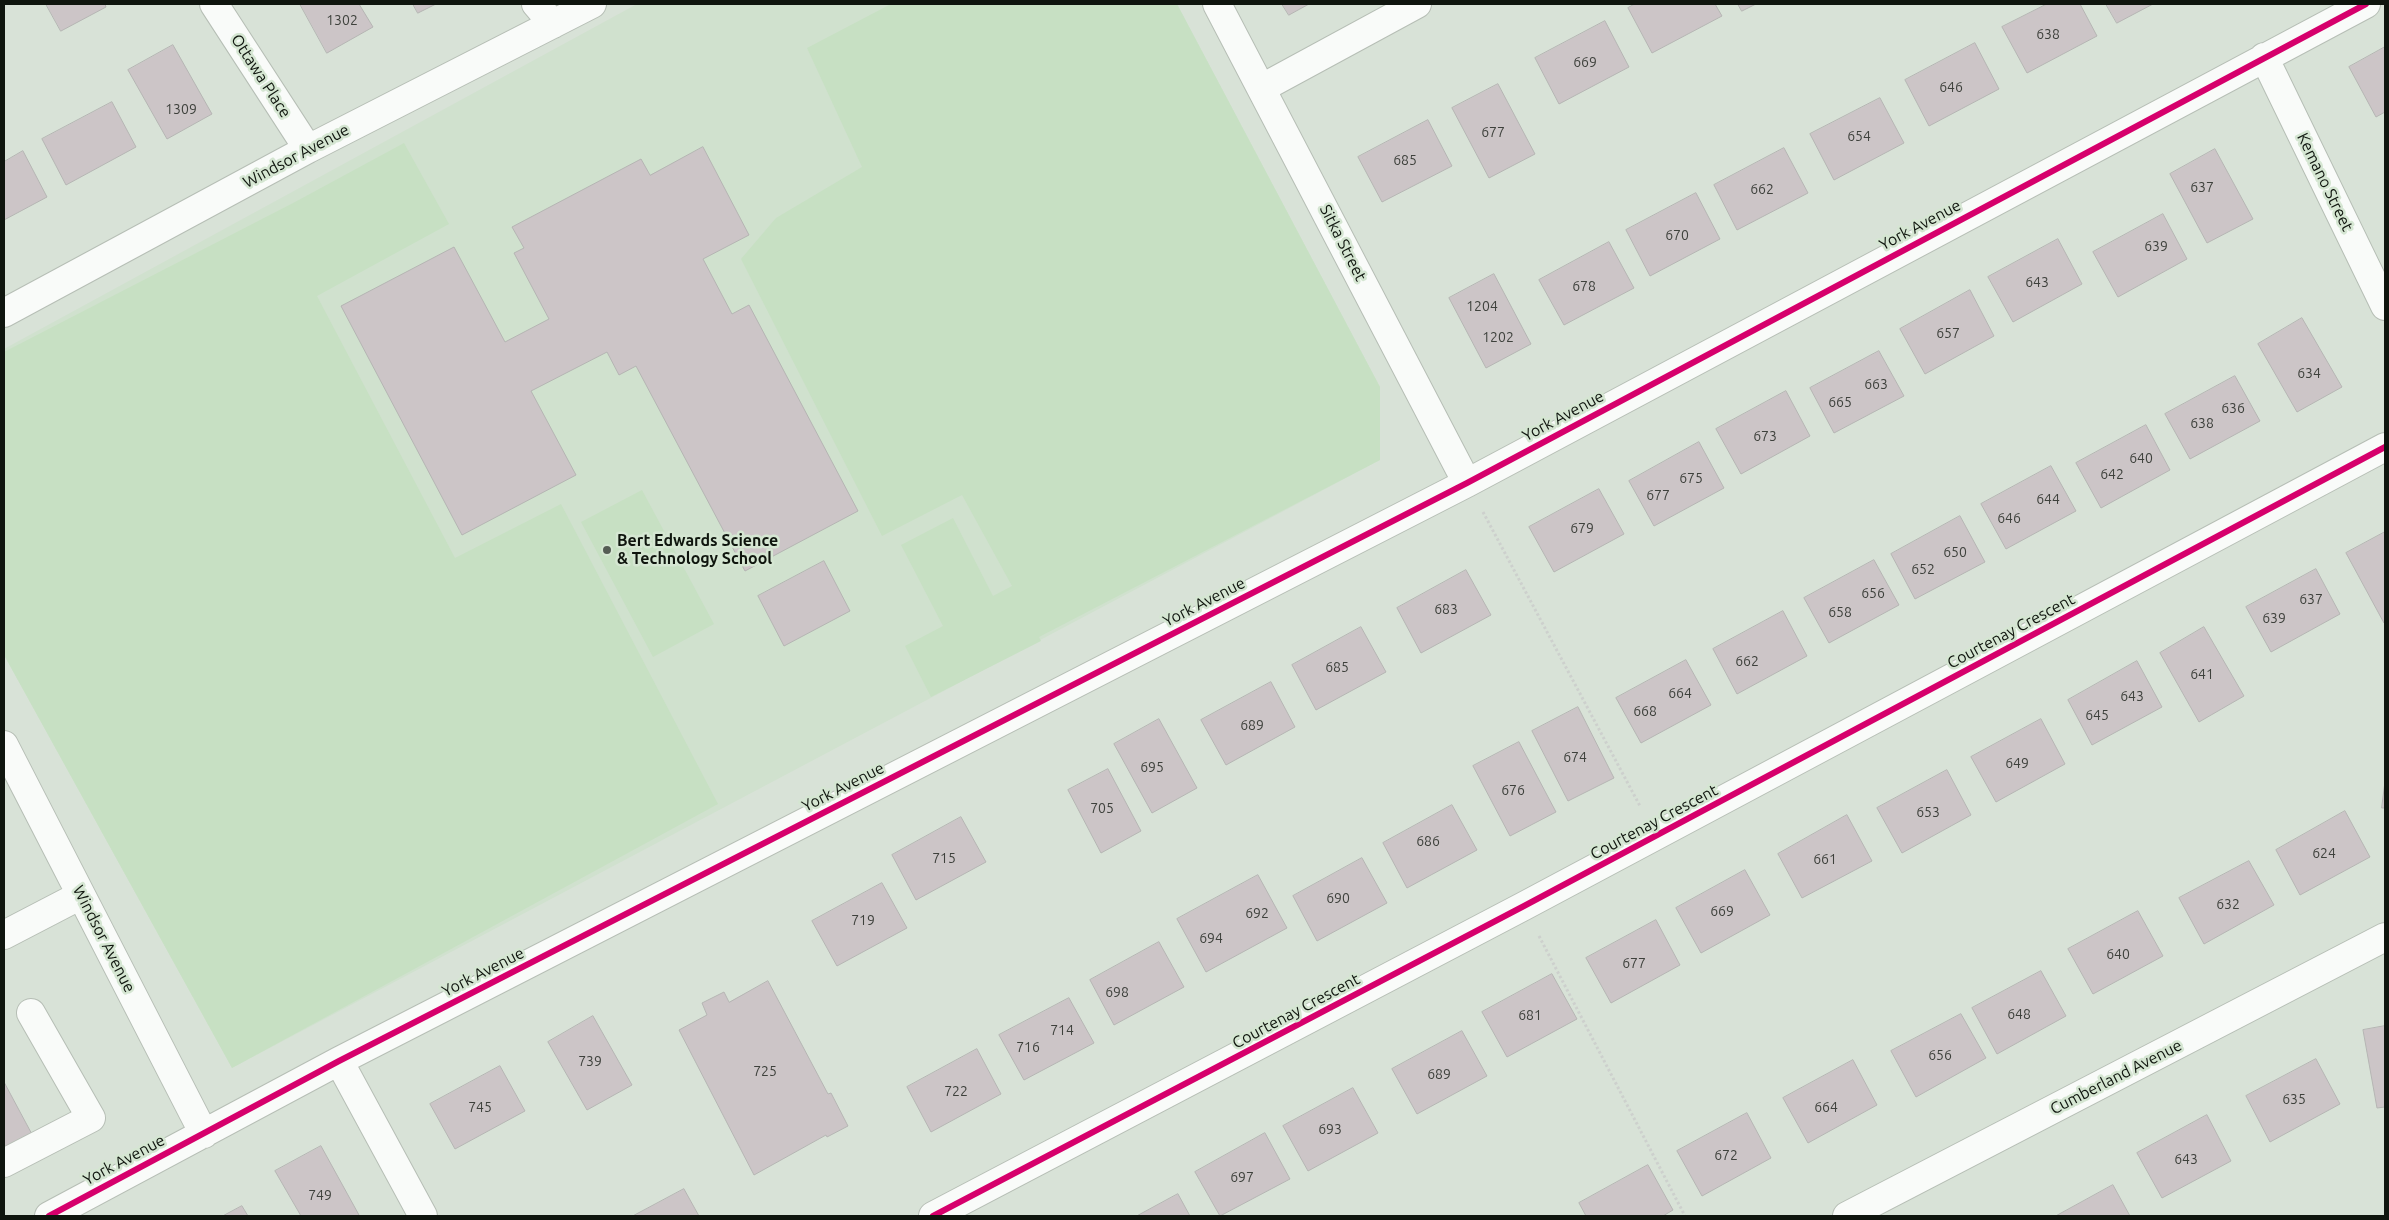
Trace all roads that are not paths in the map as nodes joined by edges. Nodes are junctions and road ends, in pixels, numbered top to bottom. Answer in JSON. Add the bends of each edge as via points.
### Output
{"nodes":[{"id":1,"x":214,"y":4,"type":"edge"},
{"id":2,"x":592,"y":4,"type":"edge"},
{"id":3,"x":1217,"y":4,"type":"edge"},
{"id":4,"x":1417,"y":4,"type":"edge"},
{"id":5,"x":2366,"y":4,"type":"edge"},
{"id":6,"x":545,"y":14,"type":"edge"},
{"id":7,"x":2264,"y":58,"type":"junction"},
{"id":8,"x":1262,"y":88,"type":"junction"},
{"id":9,"x":308,"y":148,"type":"junction"},
{"id":10,"x":2385,"y":306,"type":"edge"},
{"id":11,"x":4,"y":313,"type":"edge"},
{"id":12,"x":2385,"y":447,"type":"edge"},
{"id":13,"x":1468,"y":482,"type":"junction"},
{"id":14,"x":4,"y":746,"type":"edge"},
{"id":15,"x":82,"y":895,"type":"junction"},
{"id":16,"x":4,"y":935,"type":"edge"},
{"id":17,"x":2385,"y":937,"type":"edge"},
{"id":18,"x":31,"y":1013,"type":"dead end"},
{"id":19,"x":339,"y":1061,"type":"junction"},
{"id":20,"x":204,"y":1134,"type":"junction"},
{"id":21,"x":4,"y":1163,"type":"edge"},
{"id":22,"x":49,"y":1216,"type":"edge"},
{"id":23,"x":423,"y":1216,"type":"edge"},
{"id":24,"x":933,"y":1216,"type":"edge"},
{"id":25,"x":1846,"y":1216,"type":"edge"}],
"edges":[{"from":1,"to":9,"type":"street","name":"Ottawa Place"},
{"from":2,"to":6,"type":"street","name":"Windsor Avenue"},
{"from":3,"to":8,"type":"street","name":"Sitka Street"},
{"from":4,"to":8,"type":"street"},
{"from":5,"to":7,"type":"street","name":"York Avenue"},
{"from":6,"to":9,"type":"street","name":"Windsor Avenue"},
{"from":7,"to":10,"type":"street","name":"Kemano Street"},
{"from":7,"to":13,"type":"street","name":"York Avenue"},
{"from":8,"to":13,"type":"street","name":"Sitka Street"},
{"from":9,"to":11,"type":"street","name":"Windsor Avenue"},
{"from":12,"to":24,"type":"street","name":"Courtenay Crescent","via":[[1524,906]]},
{"from":13,"to":19,"type":"street","name":"York Avenue"},
{"from":14,"to":15,"type":"street","name":"Windsor Avenue"},
{"from":15,"to":16,"type":"street"},
{"from":15,"to":20,"type":"street","name":"Windsor Avenue"},
{"from":17,"to":25,"type":"street","name":"Cumberland Avenue"},
{"from":18,"to":21,"type":"street","via":[[91,1118]]},
{"from":19,"to":20,"type":"street","name":"York Avenue"},
{"from":19,"to":23,"type":"street"},
{"from":20,"to":22,"type":"street","name":"York Avenue"}]}
